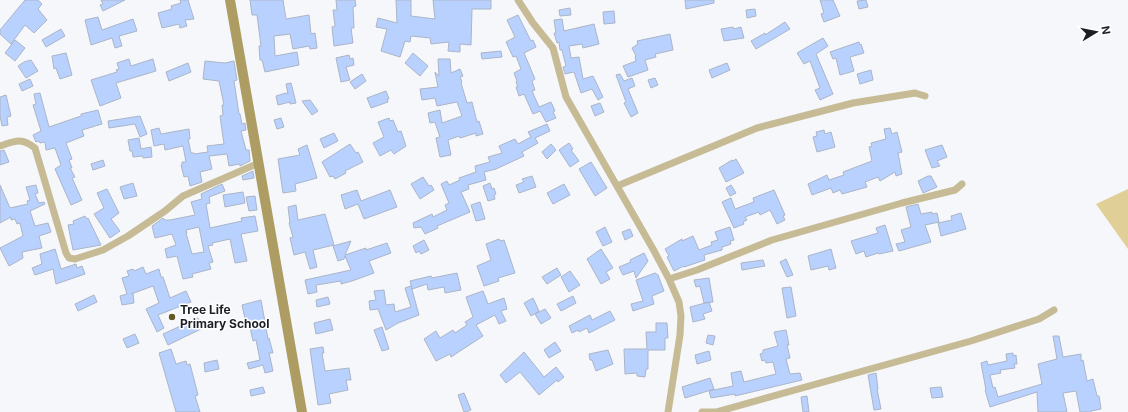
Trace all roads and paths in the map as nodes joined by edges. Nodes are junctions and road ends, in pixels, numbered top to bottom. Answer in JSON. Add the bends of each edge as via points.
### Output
{"nodes":[{"id":1,"x":230,"y":0,"type":"edge"},
{"id":2,"x":518,"y":0,"type":"edge"},
{"id":3,"x":925,"y":96,"type":"dead end"},
{"id":4,"x":0,"y":146,"type":"edge"},
{"id":5,"x":259,"y":162,"type":"junction"},
{"id":6,"x":962,"y":184,"type":"dead end"},
{"id":7,"x":617,"y":186,"type":"junction"},
{"id":8,"x":669,"y":280,"type":"junction"},
{"id":9,"x":1054,"y":310,"type":"dead end"},
{"id":10,"x":302,"y":412,"type":"edge"},
{"id":11,"x":668,"y":412,"type":"edge"},
{"id":12,"x":702,"y":412,"type":"edge"}],
"edges":[{"from":1,"to":5,"type":"main road"},
{"from":2,"to":7,"type":"street","via":[[553,48],[566,97]]},
{"from":3,"to":7,"type":"street","via":[[915,93],[853,103],[757,128]]},
{"from":4,"to":5,"type":"street","via":[[18,140],[27,142],[35,148],[66,253],[69,258],[75,259],[103,250],[128,236],[165,212],[183,196]]},
{"from":5,"to":10,"type":"main road"},
{"from":6,"to":8,"type":"street","via":[[955,190],[772,240]]},
{"from":7,"to":8,"type":"street"},
{"from":8,"to":11,"type":"street","via":[[679,302],[681,316]]},
{"from":9,"to":12,"type":"street","via":[[1039,319],[971,341],[716,412]]}]}
